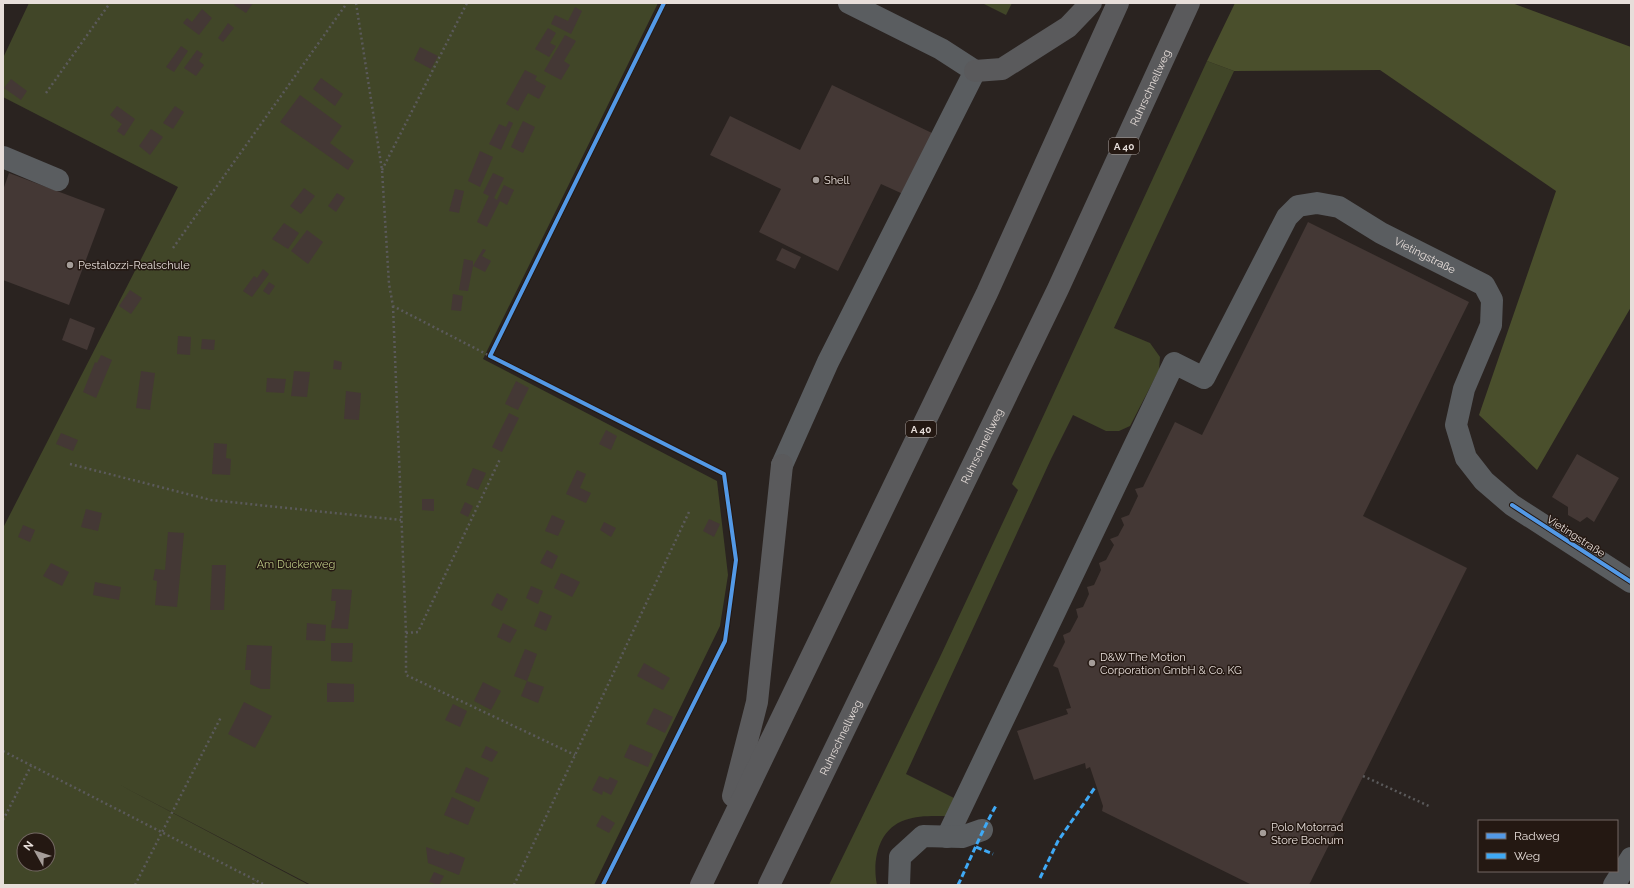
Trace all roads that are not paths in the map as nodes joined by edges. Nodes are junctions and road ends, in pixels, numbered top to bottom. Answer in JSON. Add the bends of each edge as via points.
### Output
{"nodes":[{"id":1,"x":849,"y":3,"type":"edge"},
{"id":2,"x":1091,"y":3,"type":"edge"},
{"id":3,"x":1118,"y":3,"type":"edge"},
{"id":4,"x":1189,"y":3,"type":"edge"},
{"id":5,"x":975,"y":71,"type":"junction"},
{"id":6,"x":3,"y":157,"type":"edge"},
{"id":7,"x":58,"y":180,"type":"dead end"},
{"id":8,"x":782,"y":465,"type":"joint"},
{"id":9,"x":1631,"y":582,"type":"edge"},
{"id":10,"x":982,"y":830,"type":"dead end"},
{"id":11,"x":947,"y":837,"type":"junction"},
{"id":12,"x":718,"y":852,"type":"junction"},
{"id":13,"x":1631,"y":858,"type":"edge"},
{"id":14,"x":701,"y":885,"type":"edge"},
{"id":15,"x":768,"y":885,"type":"edge"},
{"id":16,"x":899,"y":885,"type":"edge"},
{"id":17,"x":1614,"y":885,"type":"edge"}],
"edges":[{"from":1,"to":5,"type":"street","via":[[941,49]]},
{"from":2,"to":5,"type":"highway","via":[[1068,27],[1002,69]]},
{"from":3,"to":12,"type":"highway","number":"A 40","via":[[987,293]]},
{"from":4,"to":15,"type":"highway","name":"Ruhrschnellweg","number":"A 40","via":[[1054,296]]},
{"from":5,"to":8,"type":"street","via":[[828,362]]},
{"from":6,"to":7,"type":"street"},
{"from":8,"to":12,"type":"highway","via":[[757,702]]},
{"from":9,"to":11,"type":"street","name":"Vietingstraße","via":[[1512,505],[1484,481],[1466,458],[1456,425],[1464,389],[1491,325],[1492,300],[1484,285],[1381,233],[1339,208],[1317,203],[1298,206],[1287,217],[1204,378],[1174,363]]},
{"from":10,"to":11,"type":"street","via":[[962,837]]},
{"from":11,"to":16,"type":"street","via":[[923,836],[900,857]]},
{"from":12,"to":14,"type":"highway","number":"A 40"},
{"from":13,"to":17,"type":"street"}]}
